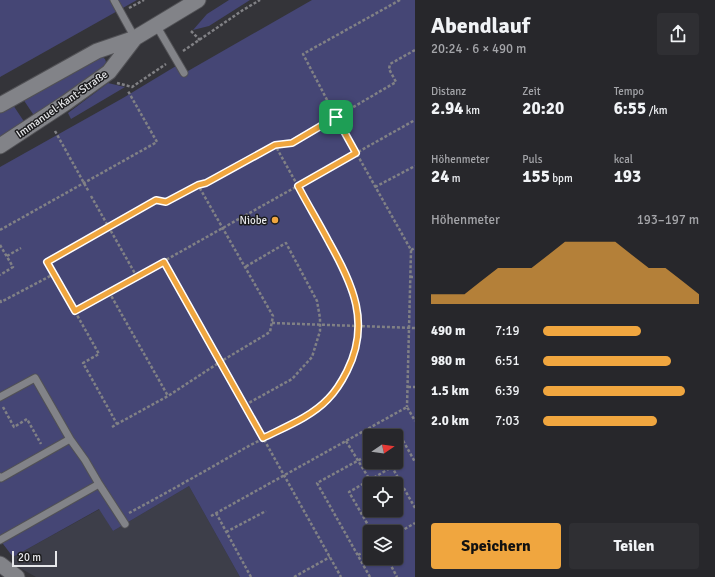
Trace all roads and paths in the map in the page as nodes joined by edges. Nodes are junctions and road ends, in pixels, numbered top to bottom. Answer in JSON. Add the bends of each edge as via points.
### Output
{"nodes":[{"id":1,"x":114,"y":0,"type":"edge"},
{"id":2,"x":144,"y":0,"type":"edge"},
{"id":3,"x":198,"y":0,"type":"edge"},
{"id":4,"x":260,"y":0,"type":"edge"},
{"id":5,"x":400,"y":0,"type":"edge"},
{"id":6,"x":120,"y":13,"type":"junction"},
{"id":7,"x":156,"y":25,"type":"junction"},
{"id":8,"x":191,"y":31,"type":"dead end"},
{"id":9,"x":135,"y":38,"type":"junction"},
{"id":10,"x":200,"y":40,"type":"junction"},
{"id":11,"x":415,"y":50,"type":"edge"},
{"id":12,"x":175,"y":57,"type":"junction"},
{"id":13,"x":184,"y":73,"type":"dead end"},
{"id":14,"x":132,"y":87,"type":"dead end"},
{"id":15,"x":128,"y":91,"type":"dead end"},
{"id":16,"x":0,"y":105,"type":"edge"},
{"id":17,"x":336,"y":117,"type":"junction"},
{"id":18,"x":415,"y":120,"type":"edge"},
{"id":19,"x":55,"y":131,"type":"dead end"},
{"id":20,"x":275,"y":145,"type":"junction"},
{"id":21,"x":0,"y":146,"type":"edge"},
{"id":22,"x":356,"y":153,"type":"junction"},
{"id":23,"x":415,"y":166,"type":"edge"},
{"id":24,"x":84,"y":183,"type":"junction"},
{"id":25,"x":198,"y":185,"type":"junction"},
{"id":26,"x":298,"y":186,"type":"junction"},
{"id":27,"x":376,"y":186,"type":"junction"},
{"id":28,"x":89,"y":192,"type":"dead end"},
{"id":29,"x":91,"y":196,"type":"dead end"},
{"id":30,"x":109,"y":227,"type":"junction"},
{"id":31,"x":223,"y":228,"type":"junction"},
{"id":32,"x":0,"y":230,"type":"edge"},
{"id":33,"x":0,"y":245,"type":"edge"},
{"id":34,"x":22,"y":248,"type":"dead end"},
{"id":35,"x":415,"y":248,"type":"edge"},
{"id":36,"x":411,"y":250,"type":"junction"},
{"id":37,"x":7,"y":256,"type":"junction"},
{"id":38,"x":164,"y":262,"type":"junction"},
{"id":39,"x":245,"y":267,"type":"junction"},
{"id":40,"x":54,"y":274,"type":"junction"},
{"id":41,"x":0,"y":275,"type":"edge"},
{"id":42,"x":137,"y":277,"type":"junction"},
{"id":43,"x":410,"y":277,"type":"junction"},
{"id":44,"x":415,"y":277,"type":"edge"},
{"id":45,"x":109,"y":292,"type":"junction"},
{"id":46,"x":0,"y":300,"type":"edge"},
{"id":47,"x":75,"y":311,"type":"junction"},
{"id":48,"x":272,"y":323,"type":"junction"},
{"id":49,"x":320,"y":324,"type":"junction"},
{"id":50,"x":358,"y":325,"type":"junction"},
{"id":51,"x":410,"y":328,"type":"junction"},
{"id":52,"x":415,"y":328,"type":"edge"},
{"id":53,"x":220,"y":362,"type":"junction"},
{"id":54,"x":408,"y":387,"type":"junction"},
{"id":55,"x":415,"y":387,"type":"edge"},
{"id":56,"x":168,"y":396,"type":"junction"},
{"id":57,"x":0,"y":397,"type":"edge"},
{"id":58,"x":0,"y":401,"type":"edge"},
{"id":59,"x":245,"y":405,"type":"junction"},
{"id":60,"x":407,"y":407,"type":"junction"},
{"id":61,"x":415,"y":421,"type":"edge"},
{"id":62,"x":117,"y":424,"type":"junction"},
{"id":63,"x":112,"y":427,"type":"dead end"},
{"id":64,"x":263,"y":438,"type":"junction"},
{"id":65,"x":70,"y":439,"type":"junction"},
{"id":66,"x":346,"y":440,"type":"junction"},
{"id":67,"x":403,"y":441,"type":"edge"},
{"id":68,"x":46,"y":453,"type":"junction"},
{"id":69,"x":363,"y":458,"type":"edge"},
{"id":70,"x":358,"y":461,"type":"junction"},
{"id":71,"x":415,"y":462,"type":"edge"},
{"id":72,"x":284,"y":475,"type":"junction"},
{"id":73,"x":0,"y":477,"type":"edge"},
{"id":74,"x":368,"y":477,"type":"edge"},
{"id":75,"x":375,"y":477,"type":"edge"},
{"id":76,"x":398,"y":477,"type":"edge"},
{"id":77,"x":99,"y":484,"type":"junction"},
{"id":78,"x":363,"y":484,"type":"edge"},
{"id":79,"x":403,"y":487,"type":"edge"},
{"id":80,"x":415,"y":508,"type":"edge"},
{"id":81,"x":266,"y":511,"type":"dead end"},
{"id":82,"x":216,"y":513,"type":"junction"},
{"id":83,"x":211,"y":516,"type":"dead end"},
{"id":84,"x":363,"y":516,"type":"edge"},
{"id":85,"x":123,"y":521,"type":"joint"},
{"id":86,"x":415,"y":523,"type":"edge"},
{"id":87,"x":403,"y":530,"type":"edge"},
{"id":88,"x":226,"y":532,"type":"junction"},
{"id":89,"x":0,"y":540,"type":"edge"},
{"id":90,"x":363,"y":552,"type":"edge"},
{"id":91,"x":358,"y":555,"type":"junction"},
{"id":92,"x":330,"y":557,"type":"junction"},
{"id":93,"x":0,"y":564,"type":"edge"},
{"id":94,"x":390,"y":565,"type":"edge"},
{"id":95,"x":15,"y":576,"type":"edge"},
{"id":96,"x":251,"y":577,"type":"edge"},
{"id":97,"x":294,"y":577,"type":"edge"},
{"id":98,"x":341,"y":577,"type":"edge"},
{"id":99,"x":370,"y":577,"type":"edge"},
{"id":100,"x":397,"y":577,"type":"edge"}],
"edges":[{"from":1,"to":6,"type":"lane"},
{"from":2,"to":6,"type":"path"},
{"from":3,"to":7,"type":"street","name":"Immanuel-Kant-Straße"},
{"from":4,"to":10,"type":"path"},
{"from":5,"to":17,"type":"path","via":[[303,54]]},
{"from":6,"to":9,"type":"lane"},
{"from":7,"to":9,"type":"street","name":"Immanuel-Kant-Straße"},
{"from":7,"to":12,"type":"lane"},
{"from":8,"to":10,"type":"path"},
{"from":9,"to":16,"type":"street","name":"Immanuel-Kant-Straße","via":[[97,51]]},
{"from":9,"to":21,"type":"street","name":"Immanuel-Kant-Straße","via":[[109,72]]},
{"from":10,"to":12,"type":"path"},
{"from":11,"to":17,"type":"path","via":[[390,64],[389,69],[396,82]]},
{"from":12,"to":13,"type":"lane"},
{"from":12,"to":14,"type":"path"},
{"from":15,"to":24,"type":"path","via":[[157,142]]},
{"from":17,"to":20,"type":"path","via":[[292,143]]},
{"from":17,"to":22,"type":"path"},
{"from":18,"to":22,"type":"path"},
{"from":19,"to":24,"type":"path"},
{"from":20,"to":25,"type":"path"},
{"from":20,"to":26,"type":"path"},
{"from":22,"to":26,"type":"path"},
{"from":22,"to":27,"type":"path"},
{"from":23,"to":27,"type":"path"},
{"from":24,"to":28,"type":"path"},
{"from":24,"to":32,"type":"path"},
{"from":25,"to":30,"type":"path","via":[[166,202],[156,200]]},
{"from":25,"to":31,"type":"path"},
{"from":26,"to":31,"type":"path"},
{"from":26,"to":50,"type":"path","via":[[347,275],[357,305]]},
{"from":27,"to":36,"type":"path"},
{"from":29,"to":30,"type":"path"},
{"from":30,"to":40,"type":"path","via":[[47,262]]},
{"from":30,"to":42,"type":"path"},
{"from":31,"to":38,"type":"path"},
{"from":31,"to":39,"type":"path"},
{"from":33,"to":37,"type":"path"},
{"from":34,"to":37,"type":"path"},
{"from":35,"to":36,"type":"path"},
{"from":36,"to":43,"type":"path"},
{"from":37,"to":41,"type":"path","via":[[13,268]]},
{"from":38,"to":42,"type":"path"},
{"from":38,"to":53,"type":"path"},
{"from":39,"to":48,"type":"path","via":[[273,316]]},
{"from":39,"to":49,"type":"path","via":[[286,243],[317,301]]},
{"from":40,"to":46,"type":"path","via":[[1,302]]},
{"from":40,"to":47,"type":"path"},
{"from":42,"to":45,"type":"path"},
{"from":43,"to":44,"type":"path"},
{"from":43,"to":51,"type":"path"},
{"from":45,"to":47,"type":"path"},
{"from":45,"to":56,"type":"path"},
{"from":47,"to":62,"type":"path","via":[[99,354],[83,363]]},
{"from":48,"to":49,"type":"path"},
{"from":48,"to":53,"type":"path","via":[[266,336]]},
{"from":49,"to":50,"type":"path"},
{"from":49,"to":59,"type":"path","via":[[312,357],[292,379]]},
{"from":50,"to":51,"type":"path"},
{"from":50,"to":64,"type":"path","via":[[356,346],[350,364],[341,383],[328,400],[298,421]]},
{"from":51,"to":52,"type":"path"},
{"from":51,"to":54,"type":"path"},
{"from":53,"to":56,"type":"path"},
{"from":53,"to":59,"type":"path"},
{"from":54,"to":55,"type":"path"},
{"from":54,"to":60,"type":"path"},
{"from":56,"to":62,"type":"path"},
{"from":57,"to":65,"type":"lane","via":[[35,378]]},
{"from":58,"to":68,"type":"path","via":[[14,427],[27,419]]},
{"from":59,"to":64,"type":"path"},
{"from":60,"to":61,"type":"path"},
{"from":60,"to":66,"type":"path"},
{"from":62,"to":63,"type":"path"},
{"from":64,"to":72,"type":"path"},
{"from":64,"to":85,"type":"path"},
{"from":65,"to":68,"type":"lane"},
{"from":65,"to":77,"type":"lane","via":[[86,460]]},
{"from":66,"to":70,"type":"path"},
{"from":66,"to":72,"type":"path"},
{"from":67,"to":71,"type":"path"},
{"from":68,"to":73,"type":"lane"},
{"from":69,"to":70,"type":"path"},
{"from":70,"to":74,"type":"path"},
{"from":70,"to":91,"type":"path","via":[[317,483]]},
{"from":72,"to":82,"type":"path"},
{"from":72,"to":92,"type":"path"},
{"from":75,"to":76,"type":"path","via":[[392,467]]},
{"from":77,"to":85,"type":"lane"},
{"from":77,"to":89,"type":"lane"},
{"from":78,"to":84,"type":"path","via":[[349,492]]},
{"from":79,"to":80,"type":"path"},
{"from":81,"to":88,"type":"path"},
{"from":82,"to":83,"type":"path"},
{"from":82,"to":88,"type":"path"},
{"from":86,"to":87,"type":"path"},
{"from":88,"to":96,"type":"path"},
{"from":90,"to":91,"type":"path"},
{"from":91,"to":99,"type":"path"},
{"from":92,"to":97,"type":"path"},
{"from":92,"to":98,"type":"path"},
{"from":93,"to":95,"type":"street"},
{"from":94,"to":100,"type":"path"}]}
